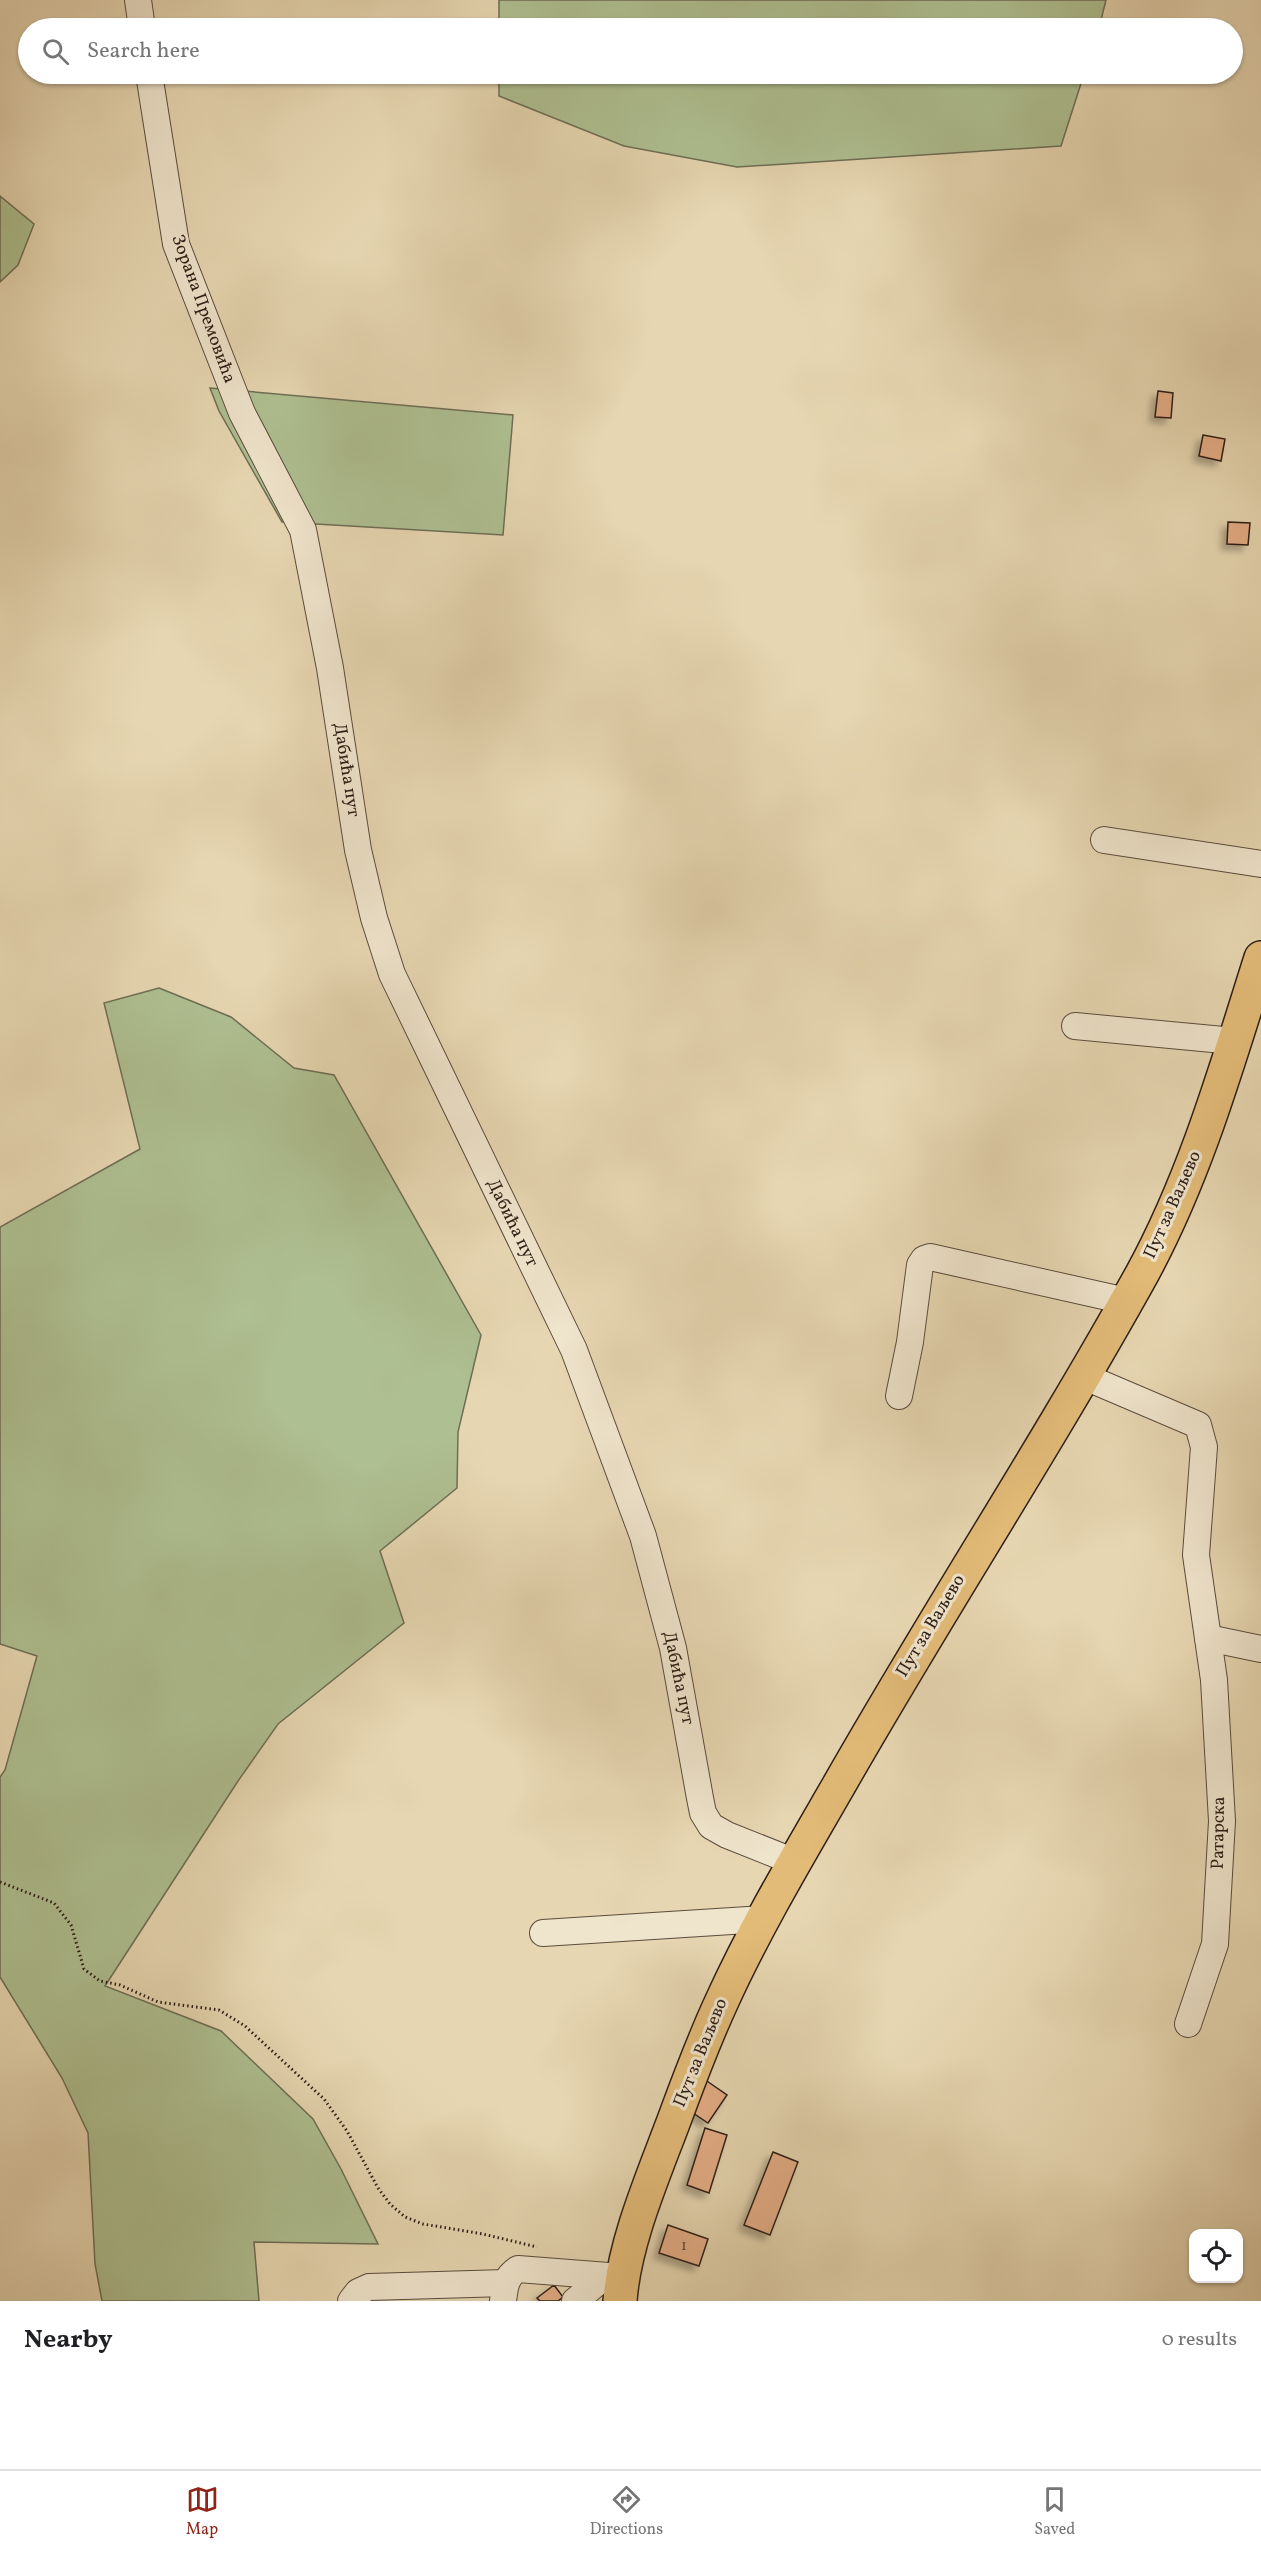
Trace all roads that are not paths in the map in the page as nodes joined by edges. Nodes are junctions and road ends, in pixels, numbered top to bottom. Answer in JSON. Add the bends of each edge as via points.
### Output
{"nodes":[{"id":1,"x":138,"y":0,"type":"edge"},
{"id":2,"x":141,"y":18,"type":"edge"},
{"id":3,"x":151,"y":84,"type":"edge"},
{"id":4,"x":303,"y":530,"type":"joint"},
{"id":5,"x":1104,"y":840,"type":"dead end"},
{"id":6,"x":1261,"y":864,"type":"edge"},
{"id":7,"x":1261,"y":958,"type":"edge"},
{"id":8,"x":1075,"y":1026,"type":"dead end"},
{"id":9,"x":1234,"y":1041,"type":"junction"},
{"id":10,"x":1126,"y":1301,"type":"junction"},
{"id":11,"x":1083,"y":1376,"type":"junction"},
{"id":12,"x":898,"y":1396,"type":"dead end"},
{"id":13,"x":1208,"y":1638,"type":"junction"},
{"id":14,"x":1261,"y":1649,"type":"edge"},
{"id":15,"x":795,"y":1862,"type":"junction"},
{"id":16,"x":764,"y":1919,"type":"junction"},
{"id":17,"x":543,"y":1933,"type":"dead end"},
{"id":18,"x":1188,"y":2024,"type":"dead end"},
{"id":19,"x":615,"y":2285,"type":"edge"},
{"id":20,"x":469,"y":2292,"type":"edge"},
{"id":21,"x":504,"y":2292,"type":"edge"},
{"id":22,"x":351,"y":2301,"type":"edge"},
{"id":23,"x":575,"y":2301,"type":"edge"}],
"edges":[{"from":1,"to":2,"type":"street"},
{"from":3,"to":4,"type":"street","name":"Зорана Премовића","via":[[176,244],[242,413]]},
{"from":4,"to":15,"type":"street","name":"Дабића пут","via":[[330,668],[358,850],[392,974],[574,1350],[643,1536],[672,1648],[706,1820],[718,1831]]},
{"from":5,"to":6,"type":"street"},
{"from":7,"to":9,"type":"main road","name":"Пут за Ваљево"},
{"from":8,"to":9,"type":"street"},
{"from":9,"to":10,"type":"main road","name":"Пут за Ваљево","via":[[1194,1162]]},
{"from":10,"to":11,"type":"main road","name":"Пут за Ваљево"},
{"from":10,"to":12,"type":"street","via":[[930,1257],[924,1259]]},
{"from":11,"to":13,"type":"street","name":"Ратарска","via":[[1198,1425],[1204,1447],[1196,1555]]},
{"from":11,"to":15,"type":"main road","name":"Пут за Ваљево","via":[[908,1664]]},
{"from":13,"to":14,"type":"street"},
{"from":13,"to":18,"type":"street","name":"Ратарска","via":[[1222,1821],[1215,1944]]},
{"from":15,"to":16,"type":"main road","name":"Пут за Ваљево"},
{"from":16,"to":17,"type":"street"},
{"from":16,"to":19,"type":"main road","name":"Пут за Ваљево","via":[[702,2047]]},
{"from":19,"to":21,"type":"street","via":[[518,2269],[510,2274]]},
{"from":19,"to":23,"type":"street"},
{"from":20,"to":21,"type":"street"},
{"from":20,"to":22,"type":"street","via":[[369,2287]]}]}
